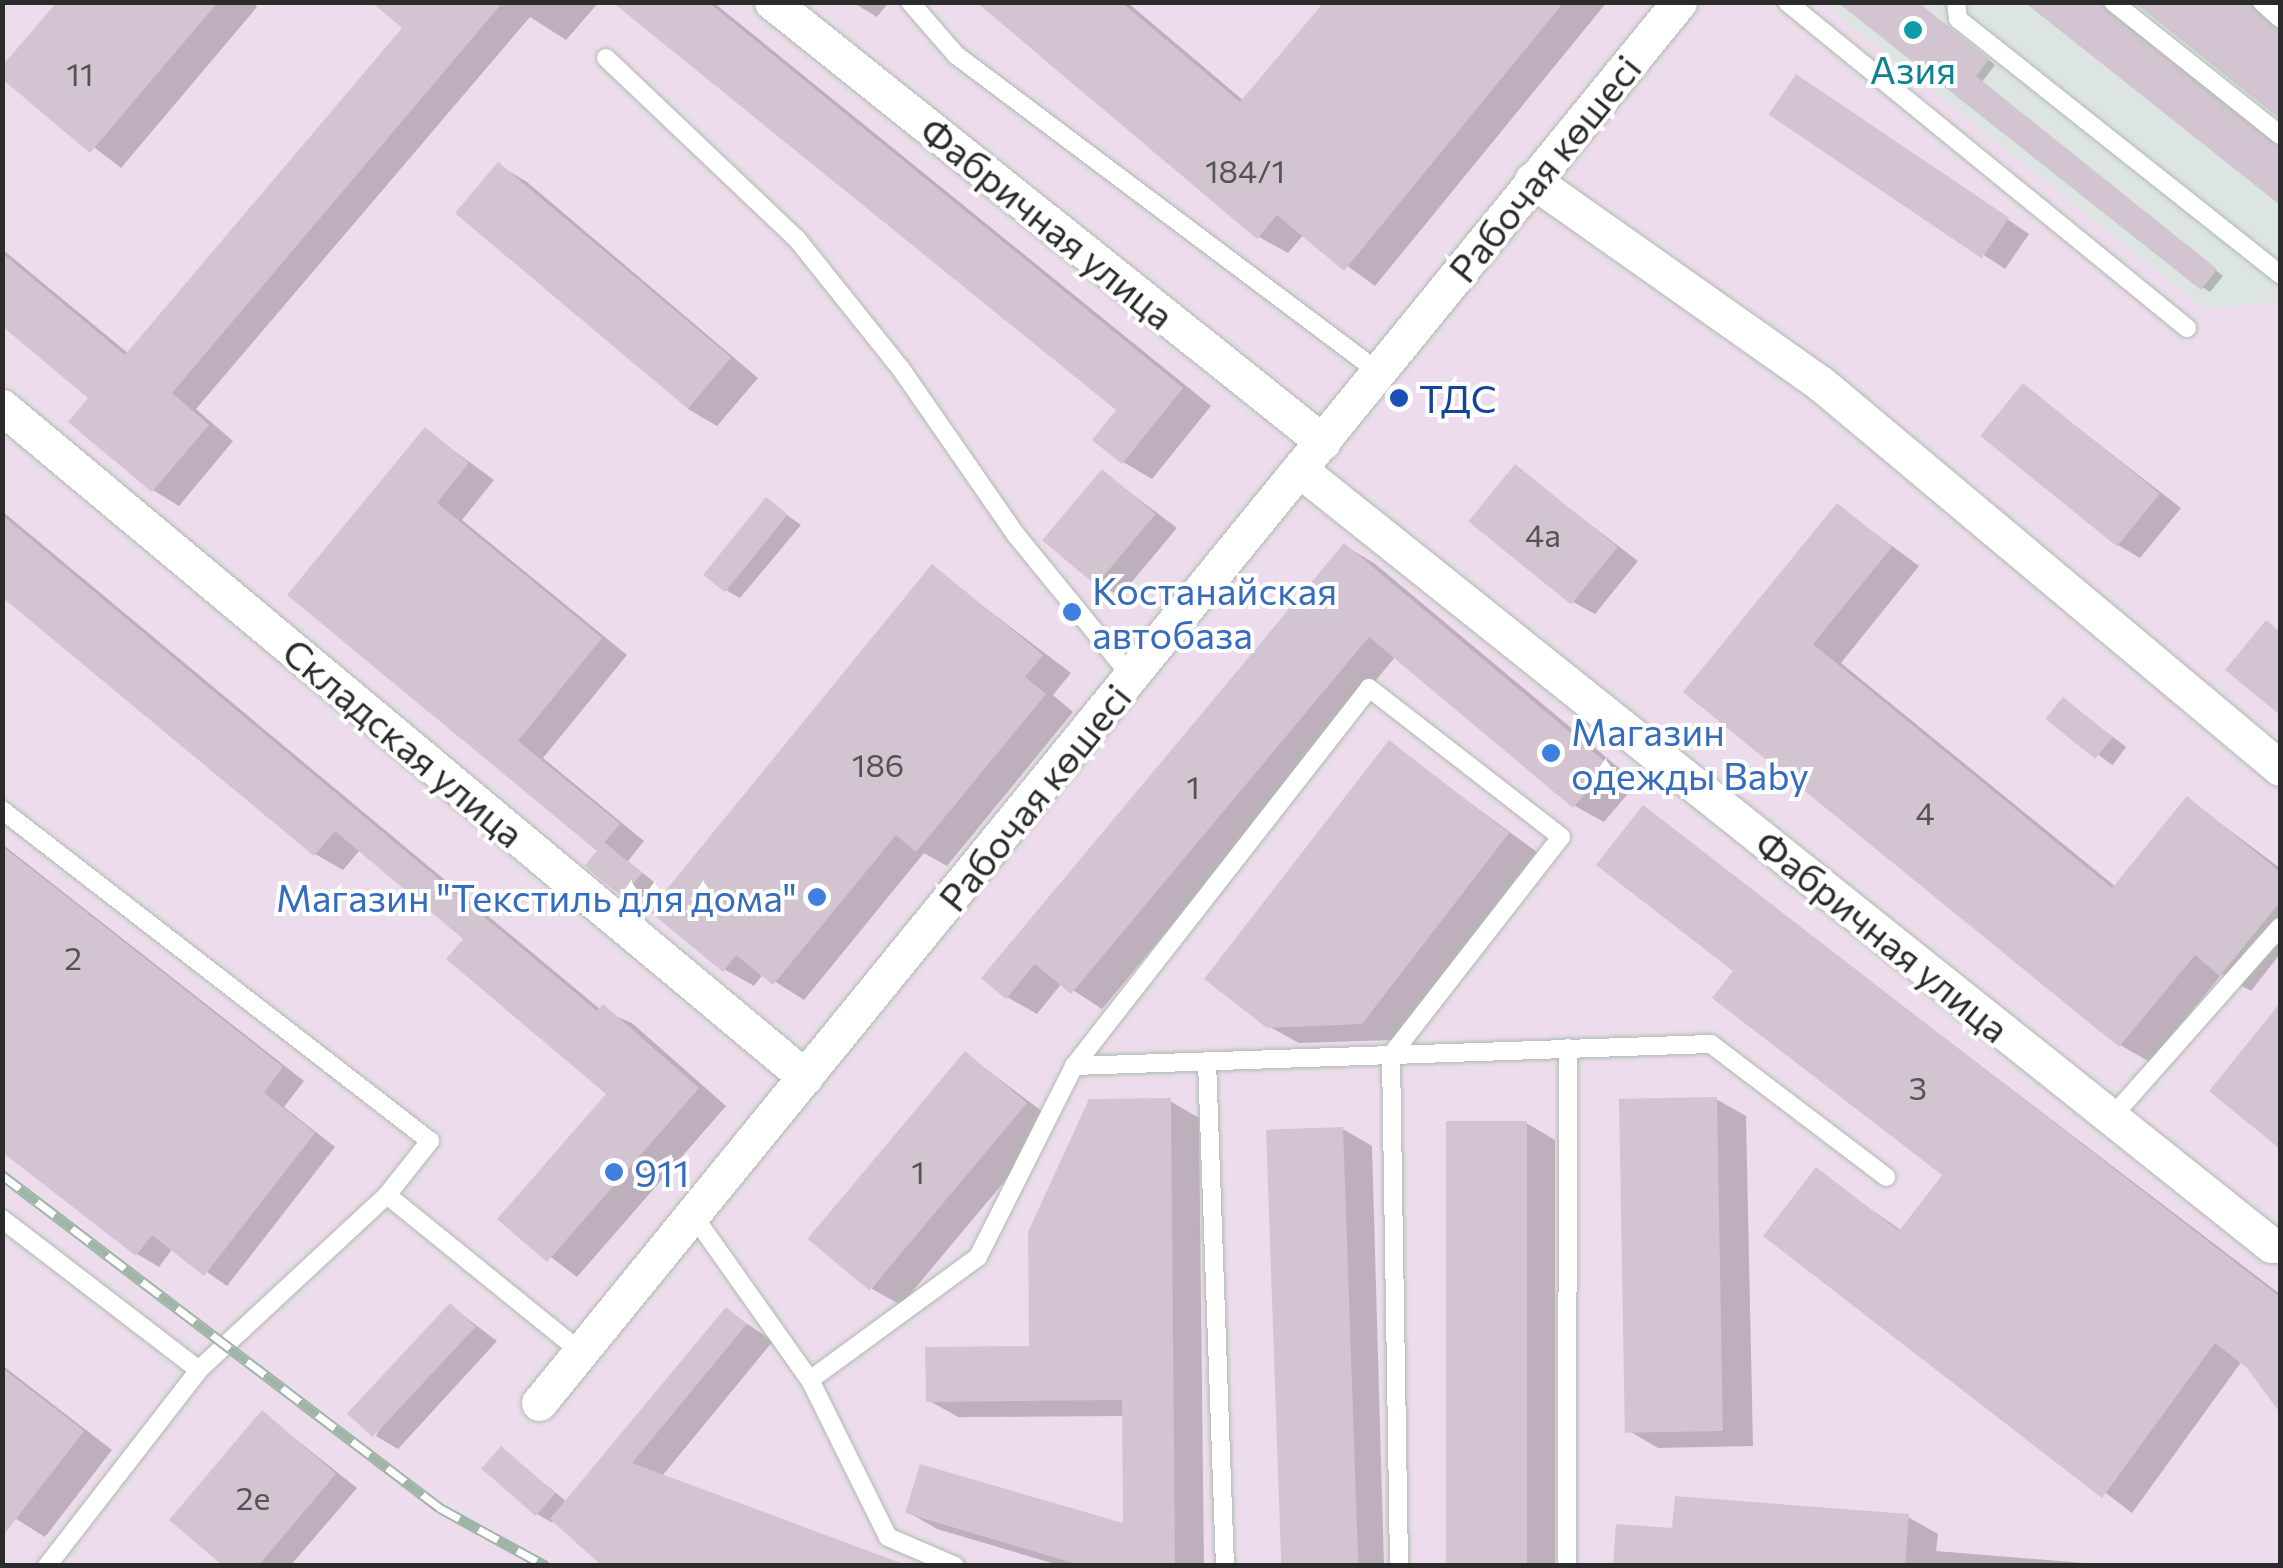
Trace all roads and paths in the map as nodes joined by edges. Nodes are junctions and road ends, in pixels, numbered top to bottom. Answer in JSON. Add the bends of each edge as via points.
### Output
{"nodes":[{"id":1,"x":772,"y":2,"type":"edge"},
{"id":2,"x":910,"y":2,"type":"edge"},
{"id":3,"x":1679,"y":2,"type":"edge"},
{"id":4,"x":1787,"y":2,"type":"edge"},
{"id":5,"x":1956,"y":2,"type":"edge"},
{"id":6,"x":2113,"y":2,"type":"edge"},
{"id":7,"x":2262,"y":2,"type":"edge"},
{"id":8,"x":2280,"y":18,"type":"edge"},
{"id":9,"x":606,"y":58,"type":"dead end"},
{"id":10,"x":2280,"y":135,"type":"edge"},
{"id":11,"x":1532,"y":180,"type":"junction"},
{"id":12,"x":2280,"y":274,"type":"edge"},
{"id":13,"x":2187,"y":328,"type":"dead end"},
{"id":14,"x":1380,"y":373,"type":"junction"},
{"id":15,"x":2,"y":408,"type":"edge"},
{"id":16,"x":1323,"y":442,"type":"junction"},
{"id":17,"x":1300,"y":470,"type":"junction"},
{"id":18,"x":1132,"y":677,"type":"junction"},
{"id":19,"x":2280,"y":768,"type":"edge"},
{"id":20,"x":2,"y":810,"type":"edge"},
{"id":21,"x":2280,"y":927,"type":"edge"},
{"id":22,"x":1568,"y":1048,"type":"junction"},
{"id":23,"x":1391,"y":1055,"type":"junction"},
{"id":24,"x":1207,"y":1061,"type":"junction"},
{"id":25,"x":1074,"y":1066,"type":"junction"},
{"id":26,"x":805,"y":1077,"type":"junction"},
{"id":27,"x":2111,"y":1118,"type":"junction"},
{"id":28,"x":1886,"y":1177,"type":"dead end"},
{"id":29,"x":387,"y":1195,"type":"junction"},
{"id":30,"x":693,"y":1215,"type":"junction"},
{"id":31,"x":2,"y":1219,"type":"edge"},
{"id":32,"x":2280,"y":1245,"type":"edge"},
{"id":33,"x":581,"y":1352,"type":"junction"},
{"id":34,"x":199,"y":1370,"type":"junction"},
{"id":35,"x":810,"y":1380,"type":"junction"},
{"id":36,"x":539,"y":1403,"type":"dead end"},
{"id":37,"x":47,"y":1566,"type":"edge"},
{"id":38,"x":954,"y":1566,"type":"edge"},
{"id":39,"x":1225,"y":1566,"type":"edge"},
{"id":40,"x":1400,"y":1566,"type":"edge"},
{"id":41,"x":1567,"y":1566,"type":"edge"}],
"edges":[{"from":1,"to":16,"type":"street","name":"Фабричная улица"},
{"from":2,"to":14,"type":"lane","via":[[956,55]]},
{"from":3,"to":11,"type":"street","name":"Рабочая көшесі"},
{"from":4,"to":13,"type":"lane"},
{"from":5,"to":12,"type":"lane","via":[[1958,20]]},
{"from":6,"to":10,"type":"lane"},
{"from":7,"to":8,"type":"lane"},
{"from":9,"to":18,"type":"lane","via":[[796,238],[900,369],[1016,534]]},
{"from":11,"to":14,"type":"street","name":"Рабочая көшесі"},
{"from":11,"to":19,"type":"street","via":[[1851,407]]},
{"from":14,"to":16,"type":"street","name":"Рабочая көшесі"},
{"from":15,"to":26,"type":"street","name":"Складская улица"},
{"from":16,"to":17,"type":"street","name":"Рабочая көшесі"},
{"from":17,"to":18,"type":"street","name":"Рабочая көшесі"},
{"from":17,"to":27,"type":"street","name":"Фабричная улица"},
{"from":18,"to":26,"type":"street","name":"Рабочая көшесі"},
{"from":20,"to":29,"type":"lane","via":[[430,1141]]},
{"from":21,"to":27,"type":"lane"},
{"from":22,"to":23,"type":"lane"},
{"from":22,"to":28,"type":"lane","via":[[1711,1044]]},
{"from":22,"to":41,"type":"lane"},
{"from":23,"to":24,"type":"lane"},
{"from":23,"to":25,"type":"lane","via":[[1561,838],[1369,688]]},
{"from":23,"to":40,"type":"lane"},
{"from":24,"to":25,"type":"lane"},
{"from":24,"to":39,"type":"lane"},
{"from":25,"to":35,"type":"lane","via":[[978,1257]]},
{"from":26,"to":30,"type":"street","name":"Рабочая көшесі"},
{"from":27,"to":32,"type":"street","name":"Фабричная улица"},
{"from":29,"to":33,"type":"lane"},
{"from":29,"to":34,"type":"lane"},
{"from":30,"to":33,"type":"street","name":"Рабочая көшесі"},
{"from":30,"to":35,"type":"lane"},
{"from":31,"to":34,"type":"lane"},
{"from":33,"to":36,"type":"street","name":"Рабочая көшесі"},
{"from":34,"to":37,"type":"lane"},
{"from":35,"to":38,"type":"lane","via":[[888,1536]]}]}
